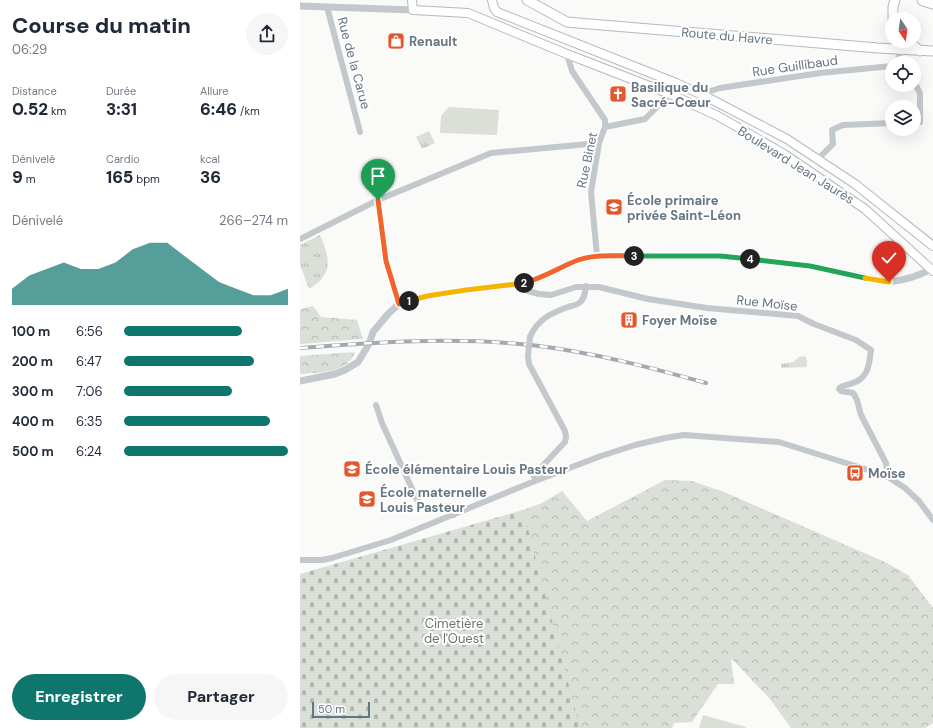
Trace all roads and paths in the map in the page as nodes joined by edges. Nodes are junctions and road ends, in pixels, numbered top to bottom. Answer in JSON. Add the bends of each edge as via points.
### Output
{"nodes":[{"id":1,"x":412,"y":0,"type":"edge"},
{"id":2,"x":492,"y":0,"type":"edge"},
{"id":3,"x":527,"y":0,"type":"edge"},
{"id":4,"x":895,"y":0,"type":"edge"},
{"id":5,"x":923,"y":0,"type":"edge"},
{"id":6,"x":933,"y":3,"type":"edge"},
{"id":7,"x":326,"y":4,"type":"edge"},
{"id":8,"x":300,"y":6,"type":"edge"},
{"id":9,"x":413,"y":10,"type":"junction"},
{"id":10,"x":893,"y":12,"type":"edge"},
{"id":11,"x":916,"y":48,"type":"edge"},
{"id":12,"x":901,"y":50,"type":"junction"},
{"id":13,"x":920,"y":51,"type":"junction"},
{"id":14,"x":933,"y":51,"type":"edge"},
{"id":15,"x":568,"y":54,"type":"junction"},
{"id":16,"x":900,"y":56,"type":"edge"},
{"id":17,"x":885,"y":67,"type":"edge"},
{"id":18,"x":676,"y":83,"type":"junction"},
{"id":19,"x":670,"y":94,"type":"junction"},
{"id":20,"x":701,"y":94,"type":"junction"},
{"id":21,"x":885,"y":123,"type":"edge"},
{"id":22,"x":605,"y":127,"type":"junction"},
{"id":23,"x":360,"y":132,"type":"dead end"},
{"id":24,"x":599,"y":144,"type":"junction"},
{"id":25,"x":818,"y":159,"type":"junction"},
{"id":26,"x":371,"y":165,"type":"dead end"},
{"id":27,"x":378,"y":200,"type":"junction"},
{"id":28,"x":300,"y":239,"type":"edge"},
{"id":29,"x":933,"y":246,"type":"edge"},
{"id":30,"x":597,"y":256,"type":"junction"},
{"id":31,"x":932,"y":269,"type":"edge"},
{"id":32,"x":518,"y":284,"type":"junction"},
{"id":33,"x":586,"y":286,"type":"junction"},
{"id":34,"x":399,"y":304,"type":"junction"},
{"id":35,"x":300,"y":381,"type":"edge"},
{"id":36,"x":376,"y":405,"type":"dead end"},
{"id":37,"x":888,"y":477,"type":"junction"},
{"id":38,"x":535,"y":481,"type":"junction"},
{"id":39,"x":454,"y":515,"type":"junction"},
{"id":40,"x":933,"y":520,"type":"edge"},
{"id":41,"x":300,"y":560,"type":"edge"}],
"edges":[{"from":1,"to":9,"type":"main road"},
{"from":2,"to":18,"type":"main road","name":"Boulevard Jean Jaurès","via":[[497,12]]},
{"from":3,"to":12,"type":"main road","name":"Route du Havre","via":[[571,22]]},
{"from":4,"to":10,"type":"main road"},
{"from":5,"to":6,"type":"highway"},
{"from":7,"to":8,"type":"street"},
{"from":7,"to":9,"type":"street"},
{"from":7,"to":23,"type":"street","name":"Rue de la Carue"},
{"from":9,"to":15,"type":"main road","name":"Boulevard Jean Jaurès","via":[[464,12]]},
{"from":11,"to":13,"type":"main road"},
{"from":12,"to":13,"type":"main road","name":"Route du Havre"},
{"from":12,"to":16,"type":"street"},
{"from":13,"to":14,"type":"main road","name":"Route du Havre"},
{"from":15,"to":19,"type":"main road","name":"Boulevard Jean Jaurès"},
{"from":15,"to":22,"type":"street","name":"Rue Binet","via":[[572,71],[605,120]]},
{"from":17,"to":20,"type":"street","name":"Rue Guillibaud","via":[[820,73],[720,88]]},
{"from":18,"to":19,"type":"street"},
{"from":18,"to":20,"type":"main road","name":"Boulevard Jean Jaurès"},
{"from":19,"to":22,"type":"street","via":[[645,119]]},
{"from":19,"to":31,"type":"main road","name":"Boulevard Jean Jaurès","via":[[718,116],[784,154],[865,209]]},
{"from":20,"to":25,"type":"main road","name":"Boulevard Jean Jaurès","via":[[787,139]]},
{"from":21,"to":25,"type":"street","via":[[843,125],[832,130],[833,144]]},
{"from":22,"to":24,"type":"street","name":"Rue Binet"},
{"from":24,"to":27,"type":"street","via":[[491,153]]},
{"from":24,"to":30,"type":"street","name":"Rue Binet","via":[[591,192]]},
{"from":25,"to":29,"type":"main road","name":"Boulevard Jean Jaurès","via":[[855,184]]},
{"from":26,"to":27,"type":"street","via":[[379,194]]},
{"from":27,"to":28,"type":"street"},
{"from":27,"to":34,"type":"street","via":[[386,261]]},
{"from":30,"to":31,"type":"street","via":[[727,257],[810,266],[889,282],[912,278]]},
{"from":30,"to":32,"type":"street","via":[[579,260],[533,281]]},
{"from":32,"to":33,"type":"street","name":"Rue Moïse","via":[[528,291],[551,295]]},
{"from":32,"to":34,"type":"street","via":[[427,296]]},
{"from":33,"to":37,"type":"street","name":"Rue Moïse","via":[[707,308],[798,316],[856,340],[871,350],[868,370],[858,381],[839,389],[853,393],[858,398],[861,415],[886,463]]},
{"from":33,"to":38,"type":"street","bridge":true,"via":[[585,295],[579,303],[542,319],[530,337],[528,364],[566,437],[565,442],[534,475]]},
{"from":34,"to":35,"type":"street","via":[[372,332],[369,344],[358,362],[335,374]]},
{"from":36,"to":39,"type":"street","via":[[418,502],[423,507],[431,508],[451,506]]},
{"from":37,"to":38,"type":"street","via":[[779,442],[684,435],[635,445]]},
{"from":37,"to":40,"type":"street","via":[[919,501]]},
{"from":38,"to":39,"type":"street"},
{"from":39,"to":41,"type":"street","via":[[391,540],[332,558]]}]}
